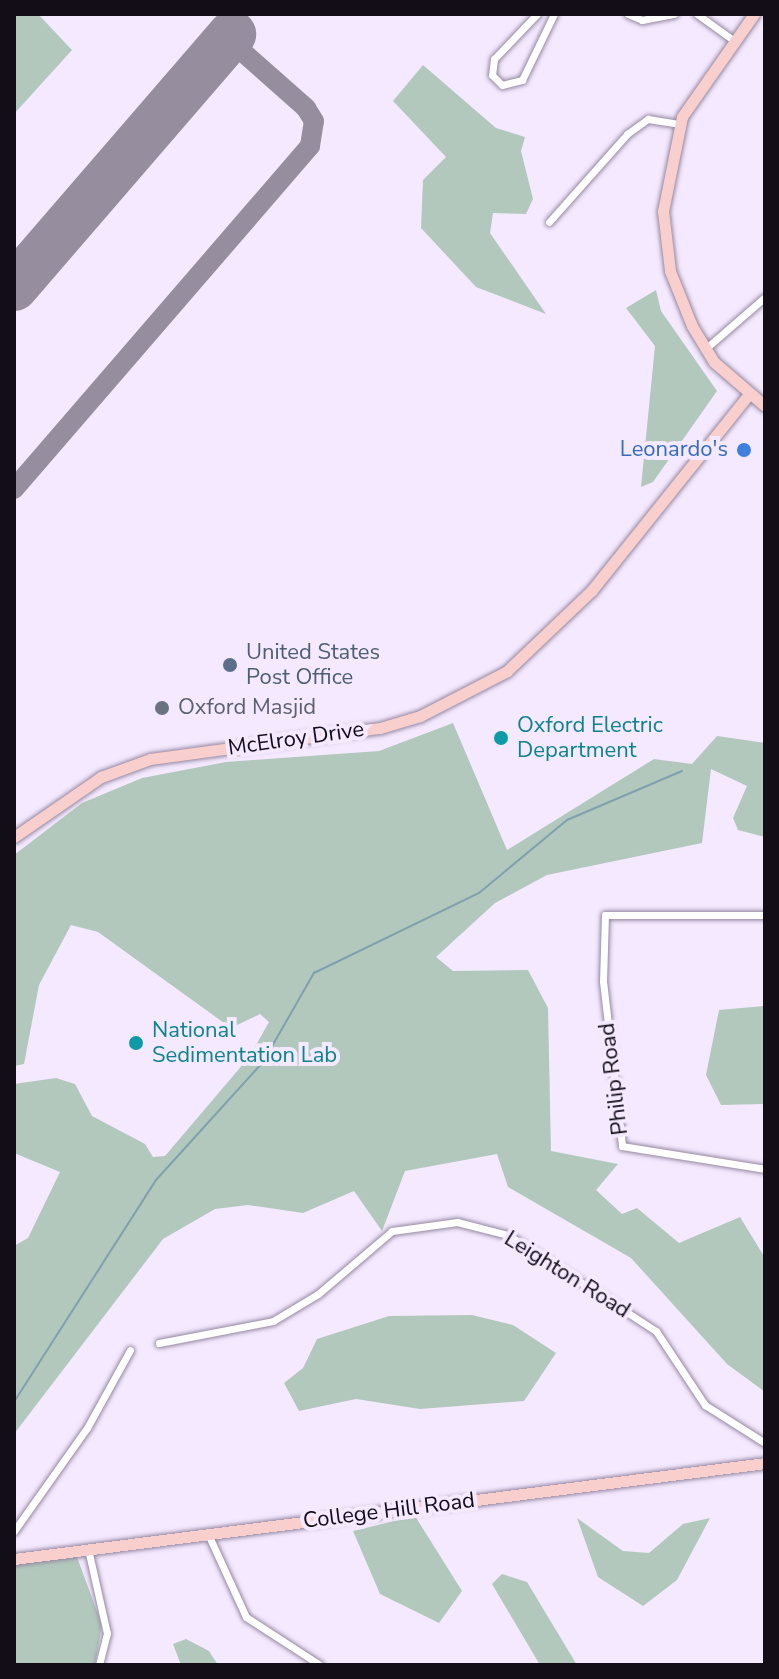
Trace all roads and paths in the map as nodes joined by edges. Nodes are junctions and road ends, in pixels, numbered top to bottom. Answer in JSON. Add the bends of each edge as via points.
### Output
{"nodes":[{"id":1,"x":537,"y":14,"type":"edge"},
{"id":2,"x":554,"y":14,"type":"edge"},
{"id":3,"x":628,"y":14,"type":"edge"},
{"id":4,"x":674,"y":14,"type":"edge"},
{"id":5,"x":697,"y":14,"type":"edge"},
{"id":6,"x":754,"y":14,"type":"edge"},
{"id":7,"x":733,"y":40,"type":"junction"},
{"id":8,"x":679,"y":124,"type":"junction"},
{"id":9,"x":549,"y":222,"type":"dead end"},
{"id":10,"x":765,"y":297,"type":"edge"},
{"id":11,"x":705,"y":349,"type":"junction"},
{"id":12,"x":749,"y":394,"type":"junction"},
{"id":13,"x":765,"y":406,"type":"edge"},
{"id":14,"x":14,"y":837,"type":"edge"},
{"id":15,"x":765,"y":915,"type":"edge"},
{"id":16,"x":765,"y":1169,"type":"edge"},
{"id":17,"x":159,"y":1343,"type":"dead end"},
{"id":18,"x":130,"y":1350,"type":"dead end"},
{"id":19,"x":765,"y":1443,"type":"edge"},
{"id":20,"x":765,"y":1463,"type":"edge"},
{"id":21,"x":14,"y":1531,"type":"edge"},
{"id":22,"x":208,"y":1534,"type":"junction"},
{"id":23,"x":88,"y":1549,"type":"junction"},
{"id":24,"x":14,"y":1559,"type":"edge"},
{"id":25,"x":99,"y":1665,"type":"edge"},
{"id":26,"x":320,"y":1665,"type":"edge"}],
"edges":[{"from":1,"to":2,"type":"street","via":[[494,59],[492,75],[502,85],[522,80]]},
{"from":3,"to":4,"type":"street","via":[[642,20]]},
{"from":5,"to":7,"type":"street"},
{"from":6,"to":7,"type":"street"},
{"from":7,"to":8,"type":"street"},
{"from":8,"to":9,"type":"street","via":[[648,119],[627,134]]},
{"from":8,"to":11,"type":"street","via":[[665,178],[665,240],[681,302]]},
{"from":10,"to":11,"type":"street"},
{"from":11,"to":12,"type":"street"},
{"from":12,"to":13,"type":"street"},
{"from":12,"to":14,"type":"street","name":"McElroy Drive","via":[[592,590],[547,639],[493,679],[380,728],[150,759],[101,777]]},
{"from":15,"to":16,"type":"street","name":"Philip Road","via":[[605,915],[603,981],[622,1146]]},
{"from":17,"to":19,"type":"street","name":"Leighton Road","via":[[273,1321],[318,1294],[391,1232],[408,1223],[457,1222],[508,1235],[656,1331],[705,1405]]},
{"from":18,"to":21,"type":"street","via":[[87,1428]]},
{"from":20,"to":22,"type":"street","name":"College Hill Road"},
{"from":22,"to":23,"type":"street","name":"College Hill Road"},
{"from":22,"to":26,"type":"street","via":[[246,1617]]},
{"from":23,"to":24,"type":"street","name":"College Hill Road"},
{"from":23,"to":25,"type":"street","via":[[107,1633]]}]}
